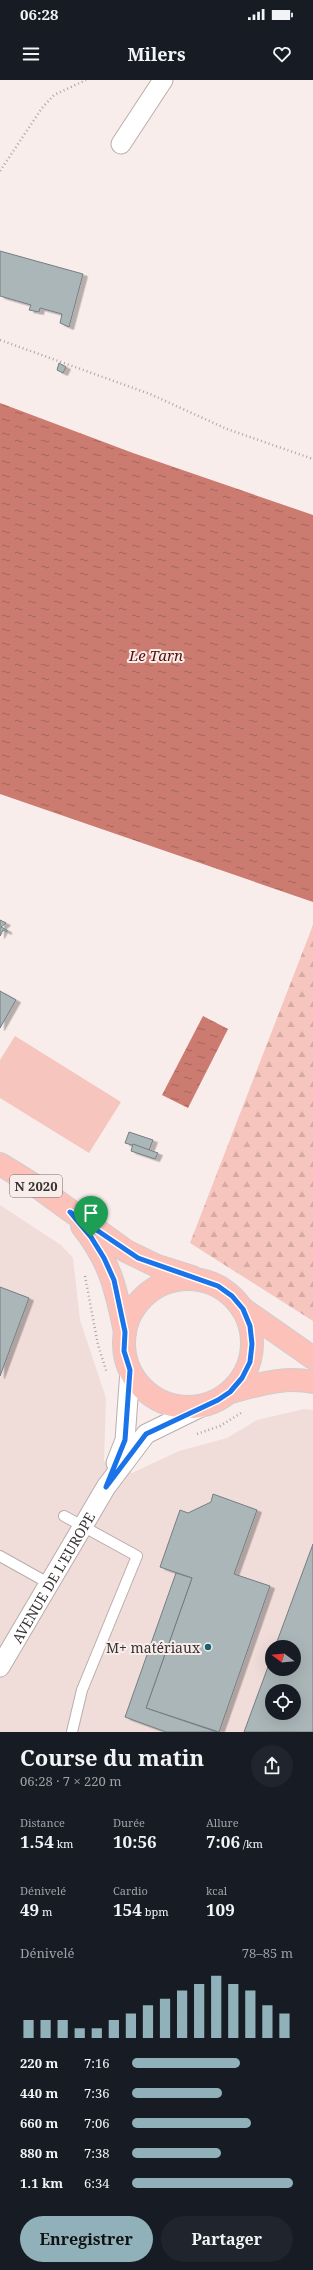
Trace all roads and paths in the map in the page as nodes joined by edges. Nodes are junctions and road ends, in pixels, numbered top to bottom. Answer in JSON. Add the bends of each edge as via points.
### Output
{"nodes":[{"id":1,"x":86,"y":80,"type":"edge"},
{"id":2,"x":163,"y":80,"type":"edge"},
{"id":3,"x":121,"y":144,"type":"dead end"},
{"id":4,"x":0,"y":171,"type":"edge"},
{"id":5,"x":0,"y":340,"type":"edge"},
{"id":6,"x":313,"y":458,"type":"edge"},
{"id":7,"x":0,"y":1164,"type":"edge"},
{"id":8,"x":70,"y":1212,"type":"junction"},
{"id":9,"x":84,"y":1274,"type":"dead end"},
{"id":10,"x":201,"y":1280,"type":"junction"},
{"id":11,"x":243,"y":1309,"type":"junction"},
{"id":12,"x":125,"y":1332,"type":"junction"},
{"id":13,"x":313,"y":1358,"type":"edge"},
{"id":14,"x":130,"y":1370,"type":"junction"},
{"id":15,"x":110,"y":1380,"type":"dead end"},
{"id":16,"x":313,"y":1382,"type":"edge"},
{"id":17,"x":230,"y":1392,"type":"junction"},
{"id":18,"x":205,"y":1405,"type":"junction"},
{"id":19,"x":245,"y":1411,"type":"dead end"},
{"id":20,"x":193,"y":1434,"type":"dead end"},
{"id":21,"x":106,"y":1487,"type":"junction"},
{"id":22,"x":64,"y":1516,"type":"dead end"},
{"id":23,"x":84,"y":1527,"type":"junction"},
{"id":24,"x":0,"y":1556,"type":"edge"},
{"id":25,"x":50,"y":1584,"type":"junction"},
{"id":26,"x":1,"y":1664,"type":"edge"},
{"id":27,"x":72,"y":1732,"type":"edge"}],
"edges":[{"from":1,"to":4,"type":"path","via":[[54,95],[42,108]]},
{"from":2,"to":3,"type":"street"},
{"from":5,"to":6,"type":"path","via":[[150,394],[227,429]]},
{"from":7,"to":8,"type":"main road","number":"N 2020","via":[[39,1188]]},
{"from":8,"to":10,"type":"main road","via":[[138,1258]]},
{"from":8,"to":12,"type":"main road","via":[[91,1237],[104,1258],[114,1280]]},
{"from":9,"to":15,"type":"path","via":[[98,1345]]},
{"from":10,"to":11,"type":"main road","via":[[222,1289]]},
{"from":10,"to":12,"type":"main road","via":[[180,1279],[155,1288],[144,1296],[132,1312]]},
{"from":11,"to":13,"type":"main road"},
{"from":11,"to":17,"type":"main road","via":[[252,1338],[250,1362],[242,1378]]},
{"from":12,"to":14,"type":"main road","via":[[124,1351]]},
{"from":14,"to":18,"type":"main road","via":[[139,1386],[153,1397],[187,1408]]},
{"from":14,"to":21,"type":"street","name":"AVENUE DE L'EUROPE","via":[[125,1440]]},
{"from":16,"to":17,"type":"main road","via":[[290,1379]]},
{"from":17,"to":18,"type":"main road"},
{"from":18,"to":21,"type":"street","name":"AVENUE DE L'EUROPE","via":[[146,1434]]},
{"from":19,"to":20,"type":"path","via":[[220,1426]]},
{"from":21,"to":23,"type":"street","name":"AVENUE DE L'EUROPE"},
{"from":22,"to":23,"type":"lane"},
{"from":23,"to":25,"type":"street","name":"AVENUE DE L'EUROPE"},
{"from":23,"to":27,"type":"lane","via":[[137,1556],[82,1690]]},
{"from":24,"to":25,"type":"lane"},
{"from":25,"to":26,"type":"street","name":"AVENUE DE L'EUROPE"}]}
